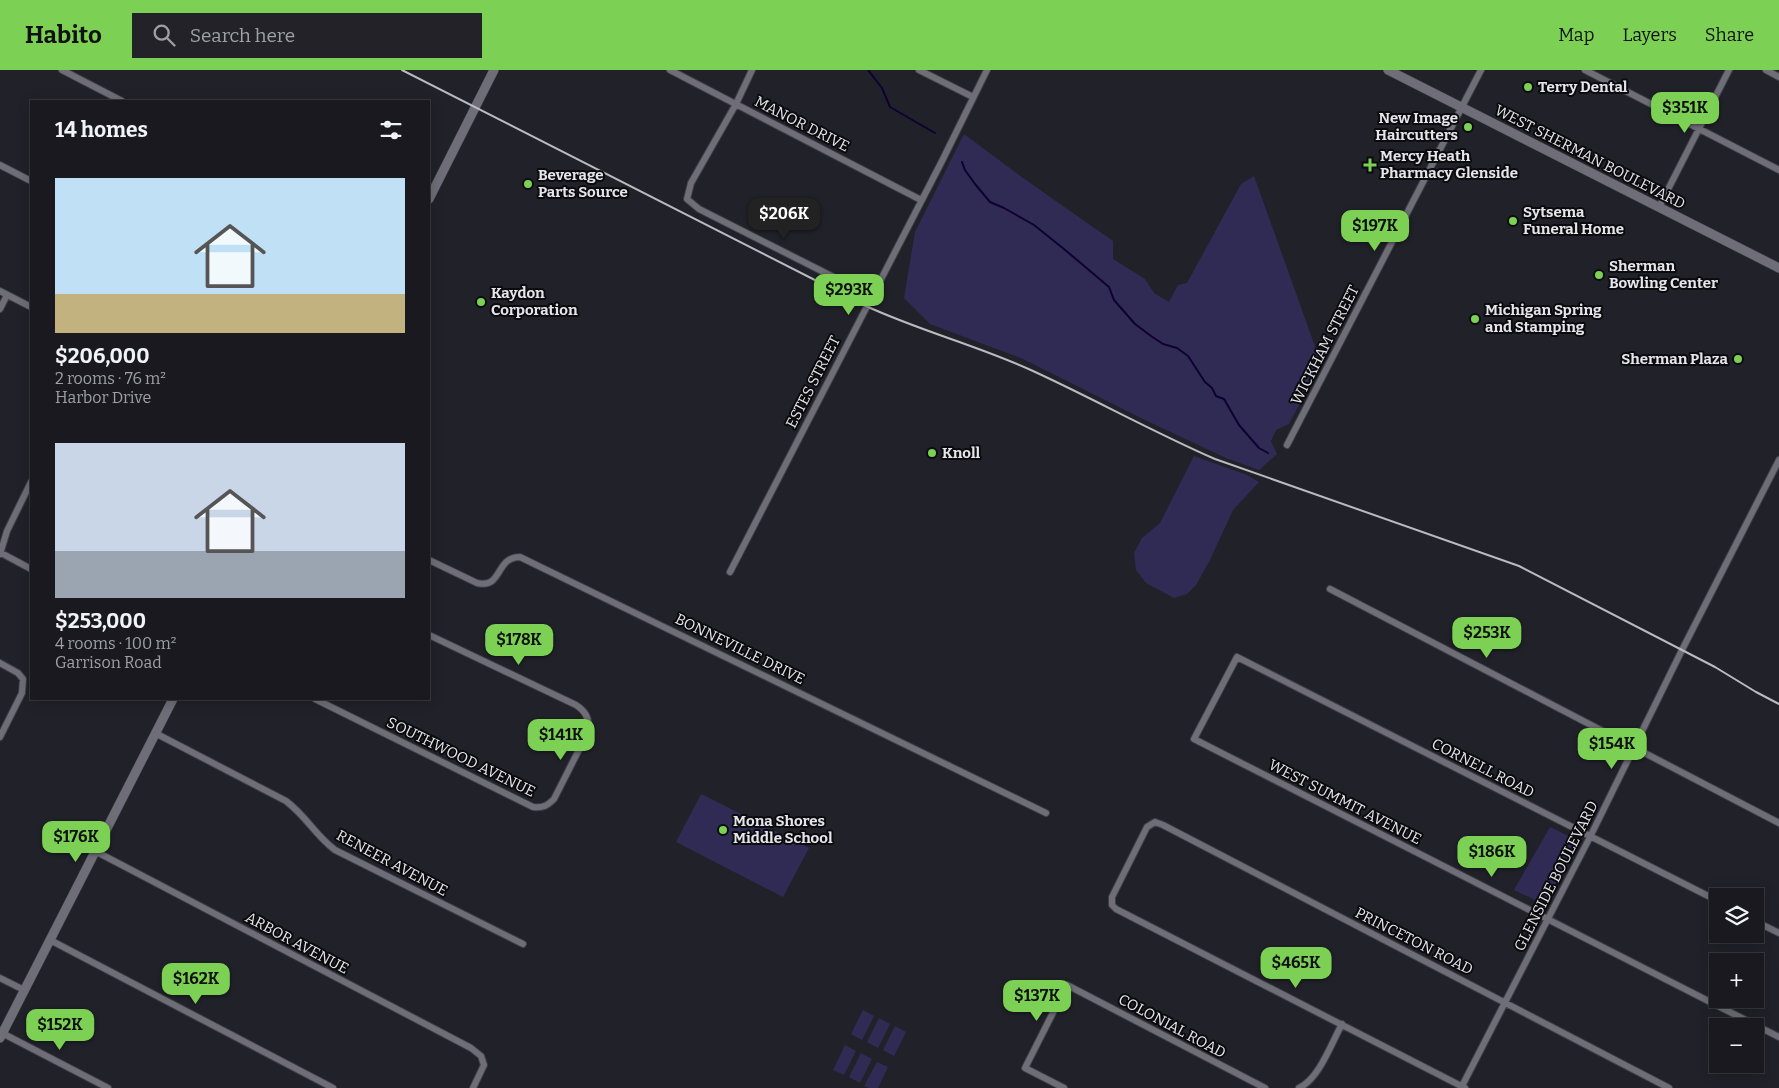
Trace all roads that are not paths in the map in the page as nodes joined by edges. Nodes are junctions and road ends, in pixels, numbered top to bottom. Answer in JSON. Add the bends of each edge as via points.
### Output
{"nodes":[{"id":1,"x":62,"y":70,"type":"edge"},
{"id":2,"x":494,"y":70,"type":"edge"},
{"id":3,"x":670,"y":70,"type":"edge"},
{"id":4,"x":752,"y":70,"type":"edge"},
{"id":5,"x":919,"y":70,"type":"edge"},
{"id":6,"x":986,"y":70,"type":"edge"},
{"id":7,"x":1388,"y":70,"type":"edge"},
{"id":8,"x":1481,"y":70,"type":"edge"},
{"id":9,"x":1585,"y":70,"type":"edge"},
{"id":10,"x":1729,"y":70,"type":"edge"},
{"id":11,"x":1766,"y":70,"type":"edge"},
{"id":12,"x":1779,"y":77,"type":"edge"},
{"id":13,"x":973,"y":97,"type":"junction"},
{"id":14,"x":120,"y":100,"type":"edge"},
{"id":15,"x":736,"y":104,"type":"junction"},
{"id":16,"x":1461,"y":108,"type":"junction"},
{"id":17,"x":1700,"y":129,"type":"junction"},
{"id":18,"x":0,"y":165,"type":"edge"},
{"id":19,"x":1779,"y":170,"type":"edge"},
{"id":20,"x":30,"y":180,"type":"edge"},
{"id":21,"x":430,"y":198,"type":"edge"},
{"id":22,"x":922,"y":200,"type":"junction"},
{"id":23,"x":1659,"y":207,"type":"junction"},
{"id":24,"x":1779,"y":268,"type":"edge"},
{"id":25,"x":0,"y":291,"type":"edge"},
{"id":26,"x":7,"y":295,"type":"junction"},
{"id":27,"x":871,"y":296,"type":"junction"},
{"id":28,"x":30,"y":306,"type":"edge"},
{"id":29,"x":0,"y":309,"type":"edge"},
{"id":30,"x":1288,"y":445,"type":"dead end"},
{"id":31,"x":1779,"y":460,"type":"edge"},
{"id":32,"x":30,"y":484,"type":"edge"},
{"id":33,"x":0,"y":554,"type":"edge"},
{"id":34,"x":430,"y":560,"type":"edge"},
{"id":35,"x":30,"y":569,"type":"edge"},
{"id":36,"x":730,"y":572,"type":"dead end"},
{"id":37,"x":1330,"y":589,"type":"dead end"},
{"id":38,"x":430,"y":635,"type":"edge"},
{"id":39,"x":0,"y":663,"type":"edge"},
{"id":40,"x":172,"y":700,"type":"edge"},
{"id":41,"x":319,"y":700,"type":"edge"},
{"id":42,"x":156,"y":733,"type":"junction"},
{"id":43,"x":0,"y":737,"type":"edge"},
{"id":44,"x":1194,"y":740,"type":"joint"},
{"id":45,"x":1634,"y":749,"type":"junction"},
{"id":46,"x":1046,"y":813,"type":"dead end"},
{"id":47,"x":1779,"y":823,"type":"edge"},
{"id":48,"x":1590,"y":837,"type":"junction"},
{"id":49,"x":95,"y":851,"type":"junction"},
{"id":50,"x":1709,"y":897,"type":"edge"},
{"id":51,"x":1548,"y":918,"type":"junction"},
{"id":52,"x":1764,"y":925,"type":"edge"},
{"id":53,"x":1779,"y":933,"type":"edge"},
{"id":54,"x":50,"y":940,"type":"junction"},
{"id":55,"x":523,"y":944,"type":"dead end"},
{"id":56,"x":0,"y":978,"type":"edge"},
{"id":57,"x":24,"y":990,"type":"junction"},
{"id":58,"x":1506,"y":1002,"type":"junction"},
{"id":59,"x":1342,"y":1024,"type":"junction"},
{"id":60,"x":1,"y":1035,"type":"edge"},
{"id":61,"x":1779,"y":1037,"type":"edge"},
{"id":62,"x":1463,"y":1087,"type":"edge"},
{"id":63,"x":108,"y":1088,"type":"edge"},
{"id":64,"x":333,"y":1088,"type":"edge"},
{"id":65,"x":473,"y":1088,"type":"edge"},
{"id":66,"x":1064,"y":1088,"type":"edge"},
{"id":67,"x":1265,"y":1088,"type":"edge"},
{"id":68,"x":1298,"y":1088,"type":"edge"},
{"id":69,"x":1669,"y":1088,"type":"edge"}],
"edges":[{"from":1,"to":14,"type":"street"},
{"from":2,"to":21,"type":"street"},
{"from":3,"to":15,"type":"street","name":"MANOR DRIVE"},
{"from":4,"to":15,"type":"street"},
{"from":5,"to":13,"type":"street"},
{"from":6,"to":13,"type":"street","name":"ESTES STREET"},
{"from":7,"to":16,"type":"street","name":"WEST SHERMAN BOULEVARD"},
{"from":8,"to":16,"type":"street","name":"WICKHAM STREET"},
{"from":9,"to":17,"type":"street"},
{"from":10,"to":17,"type":"street"},
{"from":11,"to":12,"type":"street"},
{"from":13,"to":22,"type":"street","name":"ESTES STREET"},
{"from":15,"to":22,"type":"street","name":"MANOR DRIVE"},
{"from":15,"to":27,"type":"street","via":[[691,183],[687,199],[699,209]]},
{"from":16,"to":23,"type":"street","name":"WEST SHERMAN BOULEVARD"},
{"from":16,"to":30,"type":"street","name":"WICKHAM STREET"},
{"from":17,"to":19,"type":"street"},
{"from":17,"to":23,"type":"street"},
{"from":18,"to":20,"type":"street"},
{"from":22,"to":27,"type":"street","name":"ESTES STREET"},
{"from":23,"to":24,"type":"street","name":"WEST SHERMAN BOULEVARD"},
{"from":25,"to":26,"type":"street"},
{"from":26,"to":28,"type":"street"},
{"from":26,"to":29,"type":"street"},
{"from":27,"to":36,"type":"street","name":"ESTES STREET"},
{"from":31,"to":45,"type":"street","name":"GLENSIDE BOULEVARD"},
{"from":32,"to":33,"type":"street","via":[[7,531]]},
{"from":33,"to":35,"type":"street"},
{"from":34,"to":46,"type":"street","name":"BONNEVILLE DRIVE","via":[[485,585],[491,582],[506,561],[520,557]]},
{"from":37,"to":45,"type":"street"},
{"from":38,"to":41,"type":"street","name":"SOUTHWOOD AVENUE","via":[[585,712],[589,724],[587,734],[549,804],[542,808],[533,807]]},
{"from":39,"to":43,"type":"street","via":[[23,679],[22,693]]},
{"from":40,"to":42,"type":"street"},
{"from":42,"to":49,"type":"street"},
{"from":42,"to":55,"type":"street","name":"RENEER AVENUE","via":[[286,801],[335,850]]},
{"from":44,"to":48,"type":"street","name":"CORNELL ROAD","via":[[1237,658]]},
{"from":44,"to":51,"type":"street","name":"WEST SUMMIT AVENUE"},
{"from":45,"to":47,"type":"street"},
{"from":45,"to":48,"type":"street","name":"GLENSIDE BOULEVARD"},
{"from":48,"to":50,"type":"street","name":"CORNELL ROAD"},
{"from":48,"to":51,"type":"street","name":"GLENSIDE BOULEVARD"},
{"from":49,"to":54,"type":"street"},
{"from":49,"to":65,"type":"street","name":"ARBOR AVENUE","via":[[471,1048],[478,1053],[484,1065]]},
{"from":51,"to":58,"type":"street","name":"GLENSIDE BOULEVARD"},
{"from":51,"to":61,"type":"street","name":"WEST SUMMIT AVENUE"},
{"from":52,"to":53,"type":"street"},
{"from":54,"to":57,"type":"street"},
{"from":54,"to":64,"type":"street"},
{"from":56,"to":57,"type":"street"},
{"from":57,"to":60,"type":"street"},
{"from":58,"to":59,"type":"street","name":"PRINCETON ROAD","via":[[1162,824],[1155,822],[1147,827],[1112,897],[1116,909]]},
{"from":58,"to":62,"type":"street","name":"GLENSIDE BOULEVARD"},
{"from":58,"to":69,"type":"street","name":"PRINCETON ROAD"},
{"from":59,"to":62,"type":"street"},
{"from":59,"to":68,"type":"street","via":[[1316,1074]]},
{"from":60,"to":63,"type":"street"},
{"from":66,"to":67,"type":"street","name":"COLONIAL ROAD","via":[[1025,1068],[1067,985]]}]}
